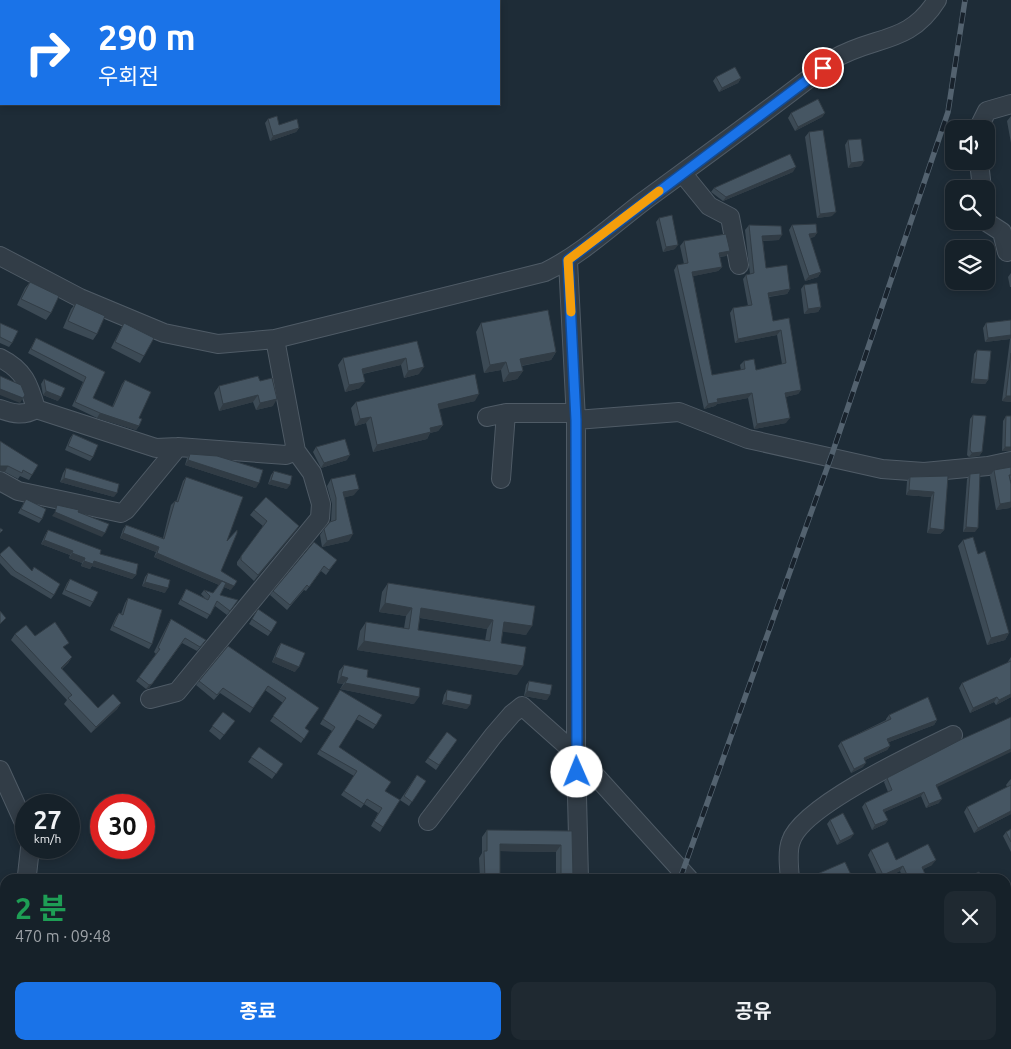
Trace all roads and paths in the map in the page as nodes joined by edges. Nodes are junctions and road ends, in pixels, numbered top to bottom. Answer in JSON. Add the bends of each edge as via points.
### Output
{"nodes":[{"id":1,"x":937,"y":0,"type":"edge"},
{"id":2,"x":1011,"y":104,"type":"edge"},
{"id":3,"x":982,"y":120,"type":"edge"},
{"id":4,"x":683,"y":174,"type":"junction"},
{"id":5,"x":995,"y":227,"type":"edge"},
{"id":6,"x":1007,"y":252,"type":"dead end"},
{"id":7,"x":0,"y":257,"type":"edge"},
{"id":8,"x":568,"y":260,"type":"junction"},
{"id":9,"x":739,"y":265,"type":"dead end"},
{"id":10,"x":275,"y":339,"type":"junction"},
{"id":11,"x":0,"y":358,"type":"edge"},
{"id":12,"x":36,"y":408,"type":"junction"},
{"id":13,"x":0,"y":409,"type":"edge"},
{"id":14,"x":506,"y":413,"type":"junction"},
{"id":15,"x":576,"y":416,"type":"junction"},
{"id":16,"x":487,"y":417,"type":"dead end"},
{"id":17,"x":178,"y":447,"type":"junction"},
{"id":18,"x":296,"y":451,"type":"junction"},
{"id":19,"x":1011,"y":461,"type":"edge"},
{"id":20,"x":501,"y":479,"type":"dead end"},
{"id":21,"x":0,"y":481,"type":"edge"},
{"id":22,"x":150,"y":699,"type":"dead end"},
{"id":23,"x":953,"y":735,"type":"dead end"},
{"id":24,"x":576,"y":754,"type":"junction"},
{"id":25,"x":0,"y":770,"type":"edge"},
{"id":26,"x":15,"y":803,"type":"edge"},
{"id":27,"x":428,"y":821,"type":"dead end"},
{"id":28,"x":29,"y":859,"type":"edge"},
{"id":29,"x":28,"y":874,"type":"edge"},
{"id":30,"x":579,"y":874,"type":"edge"},
{"id":31,"x":684,"y":874,"type":"edge"},
{"id":32,"x":790,"y":874,"type":"edge"}],
"edges":[{"from":1,"to":4,"type":"street","via":[[912,29],[853,48],[834,59]]},
{"from":2,"to":3,"type":"street","via":[[986,110]]},
{"from":4,"to":8,"type":"street"},
{"from":4,"to":9,"type":"street","via":[[709,206],[730,217]]},
{"from":5,"to":6,"type":"street","via":[[1002,232]]},
{"from":7,"to":10,"type":"street","via":[[80,298],[164,333],[218,344]]},
{"from":8,"to":10,"type":"street","via":[[545,272]]},
{"from":8,"to":15,"type":"street"},
{"from":10,"to":18,"type":"street"},
{"from":11,"to":12,"type":"street","via":[[26,377]]},
{"from":12,"to":13,"type":"street","via":[[27,414]]},
{"from":12,"to":17,"type":"street","via":[[156,448]]},
{"from":14,"to":15,"type":"street"},
{"from":14,"to":16,"type":"street"},
{"from":14,"to":20,"type":"street"},
{"from":15,"to":19,"type":"street","via":[[678,412],[748,439],[882,469],[924,472]]},
{"from":15,"to":24,"type":"street"},
{"from":17,"to":18,"type":"street","via":[[286,455]]},
{"from":17,"to":21,"type":"street","via":[[121,513],[18,491]]},
{"from":18,"to":22,"type":"street","via":[[312,473],[321,504],[320,518],[177,692]]},
{"from":23,"to":32,"type":"street","via":[[859,783],[819,809],[791,840]]},
{"from":24,"to":27,"type":"street","via":[[522,706],[493,736]]},
{"from":24,"to":30,"type":"street"},
{"from":24,"to":31,"type":"street"},
{"from":25,"to":26,"type":"street"},
{"from":28,"to":29,"type":"street"}]}
